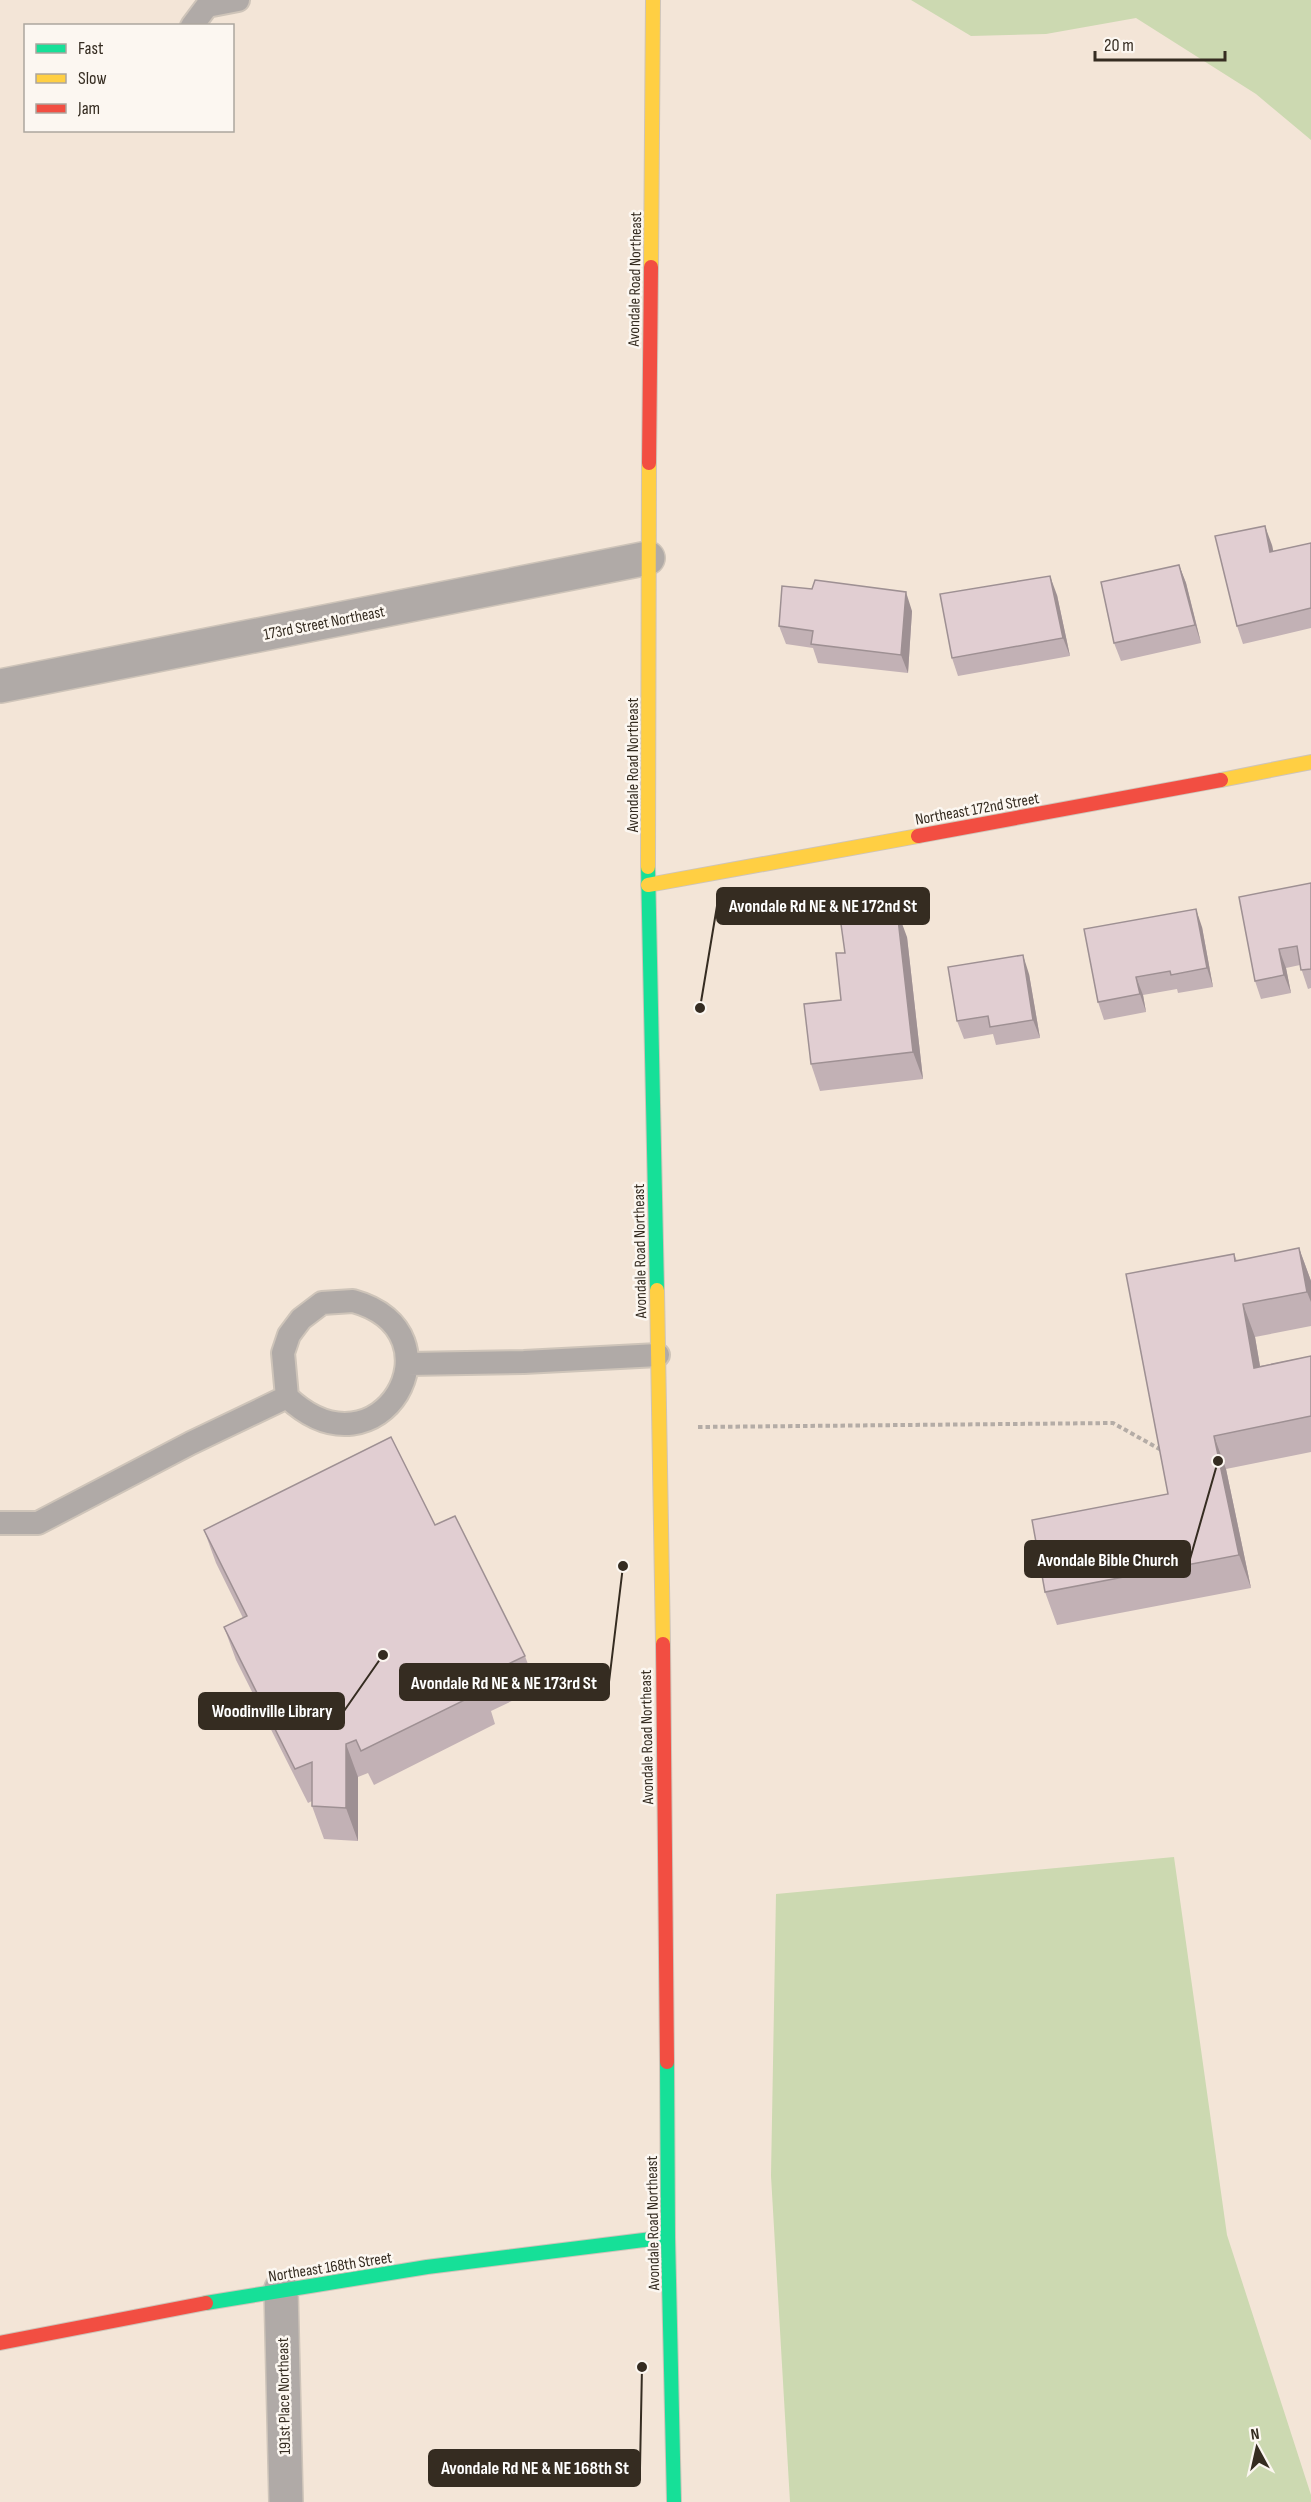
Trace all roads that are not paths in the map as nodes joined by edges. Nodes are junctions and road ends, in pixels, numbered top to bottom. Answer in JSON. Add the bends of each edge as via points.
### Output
{"nodes":[{"id":1,"x":238,"y":0,"type":"edge"},
{"id":2,"x":653,"y":0,"type":"edge"},
{"id":3,"x":194,"y":24,"type":"edge"},
{"id":4,"x":648,"y":558,"type":"junction"},
{"id":5,"x":0,"y":686,"type":"edge"},
{"id":6,"x":1311,"y":762,"type":"edge"},
{"id":7,"x":648,"y":885,"type":"junction"},
{"id":8,"x":658,"y":1355,"type":"junction"},
{"id":9,"x":408,"y":1364,"type":"junction"},
{"id":10,"x":287,"y":1397,"type":"junction"},
{"id":11,"x":0,"y":1523,"type":"edge"},
{"id":12,"x":668,"y":2237,"type":"junction"},
{"id":13,"x":281,"y":2289,"type":"junction"},
{"id":14,"x":0,"y":2343,"type":"edge"},
{"id":15,"x":286,"y":2502,"type":"edge"},
{"id":16,"x":674,"y":2502,"type":"edge"}],
"edges":[{"from":1,"to":3,"type":"lane","via":[[207,6]]},
{"from":2,"to":4,"type":"main road","name":"Avondale Road Northeast"},
{"from":4,"to":5,"type":"street","name":"173rd Street Northeast"},
{"from":4,"to":7,"type":"main road","name":"Avondale Road Northeast"},
{"from":6,"to":7,"type":"main road","name":"Northeast 172nd Street"},
{"from":7,"to":8,"type":"main road","name":"Avondale Road Northeast"},
{"from":8,"to":9,"type":"lane"},
{"from":8,"to":12,"type":"main road","name":"Avondale Road Northeast"},
{"from":9,"to":10,"type":"lane","via":[[400,1393],[368,1421],[336,1424],[312,1416]]},
{"from":9,"to":10,"type":"lane","via":[[404,1342],[390,1320],[373,1306],[353,1301],[322,1303],[301,1319],[289,1335],[283,1353]]},
{"from":10,"to":11,"type":"lane","via":[[38,1523]]},
{"from":12,"to":13,"type":"main road","name":"Northeast 168th Street"},
{"from":12,"to":16,"type":"main road","name":"Avondale Road Northeast"},
{"from":13,"to":14,"type":"main road","name":"Northeast 168th Street"},
{"from":13,"to":15,"type":"street","name":"191st Place Northeast"}]}
